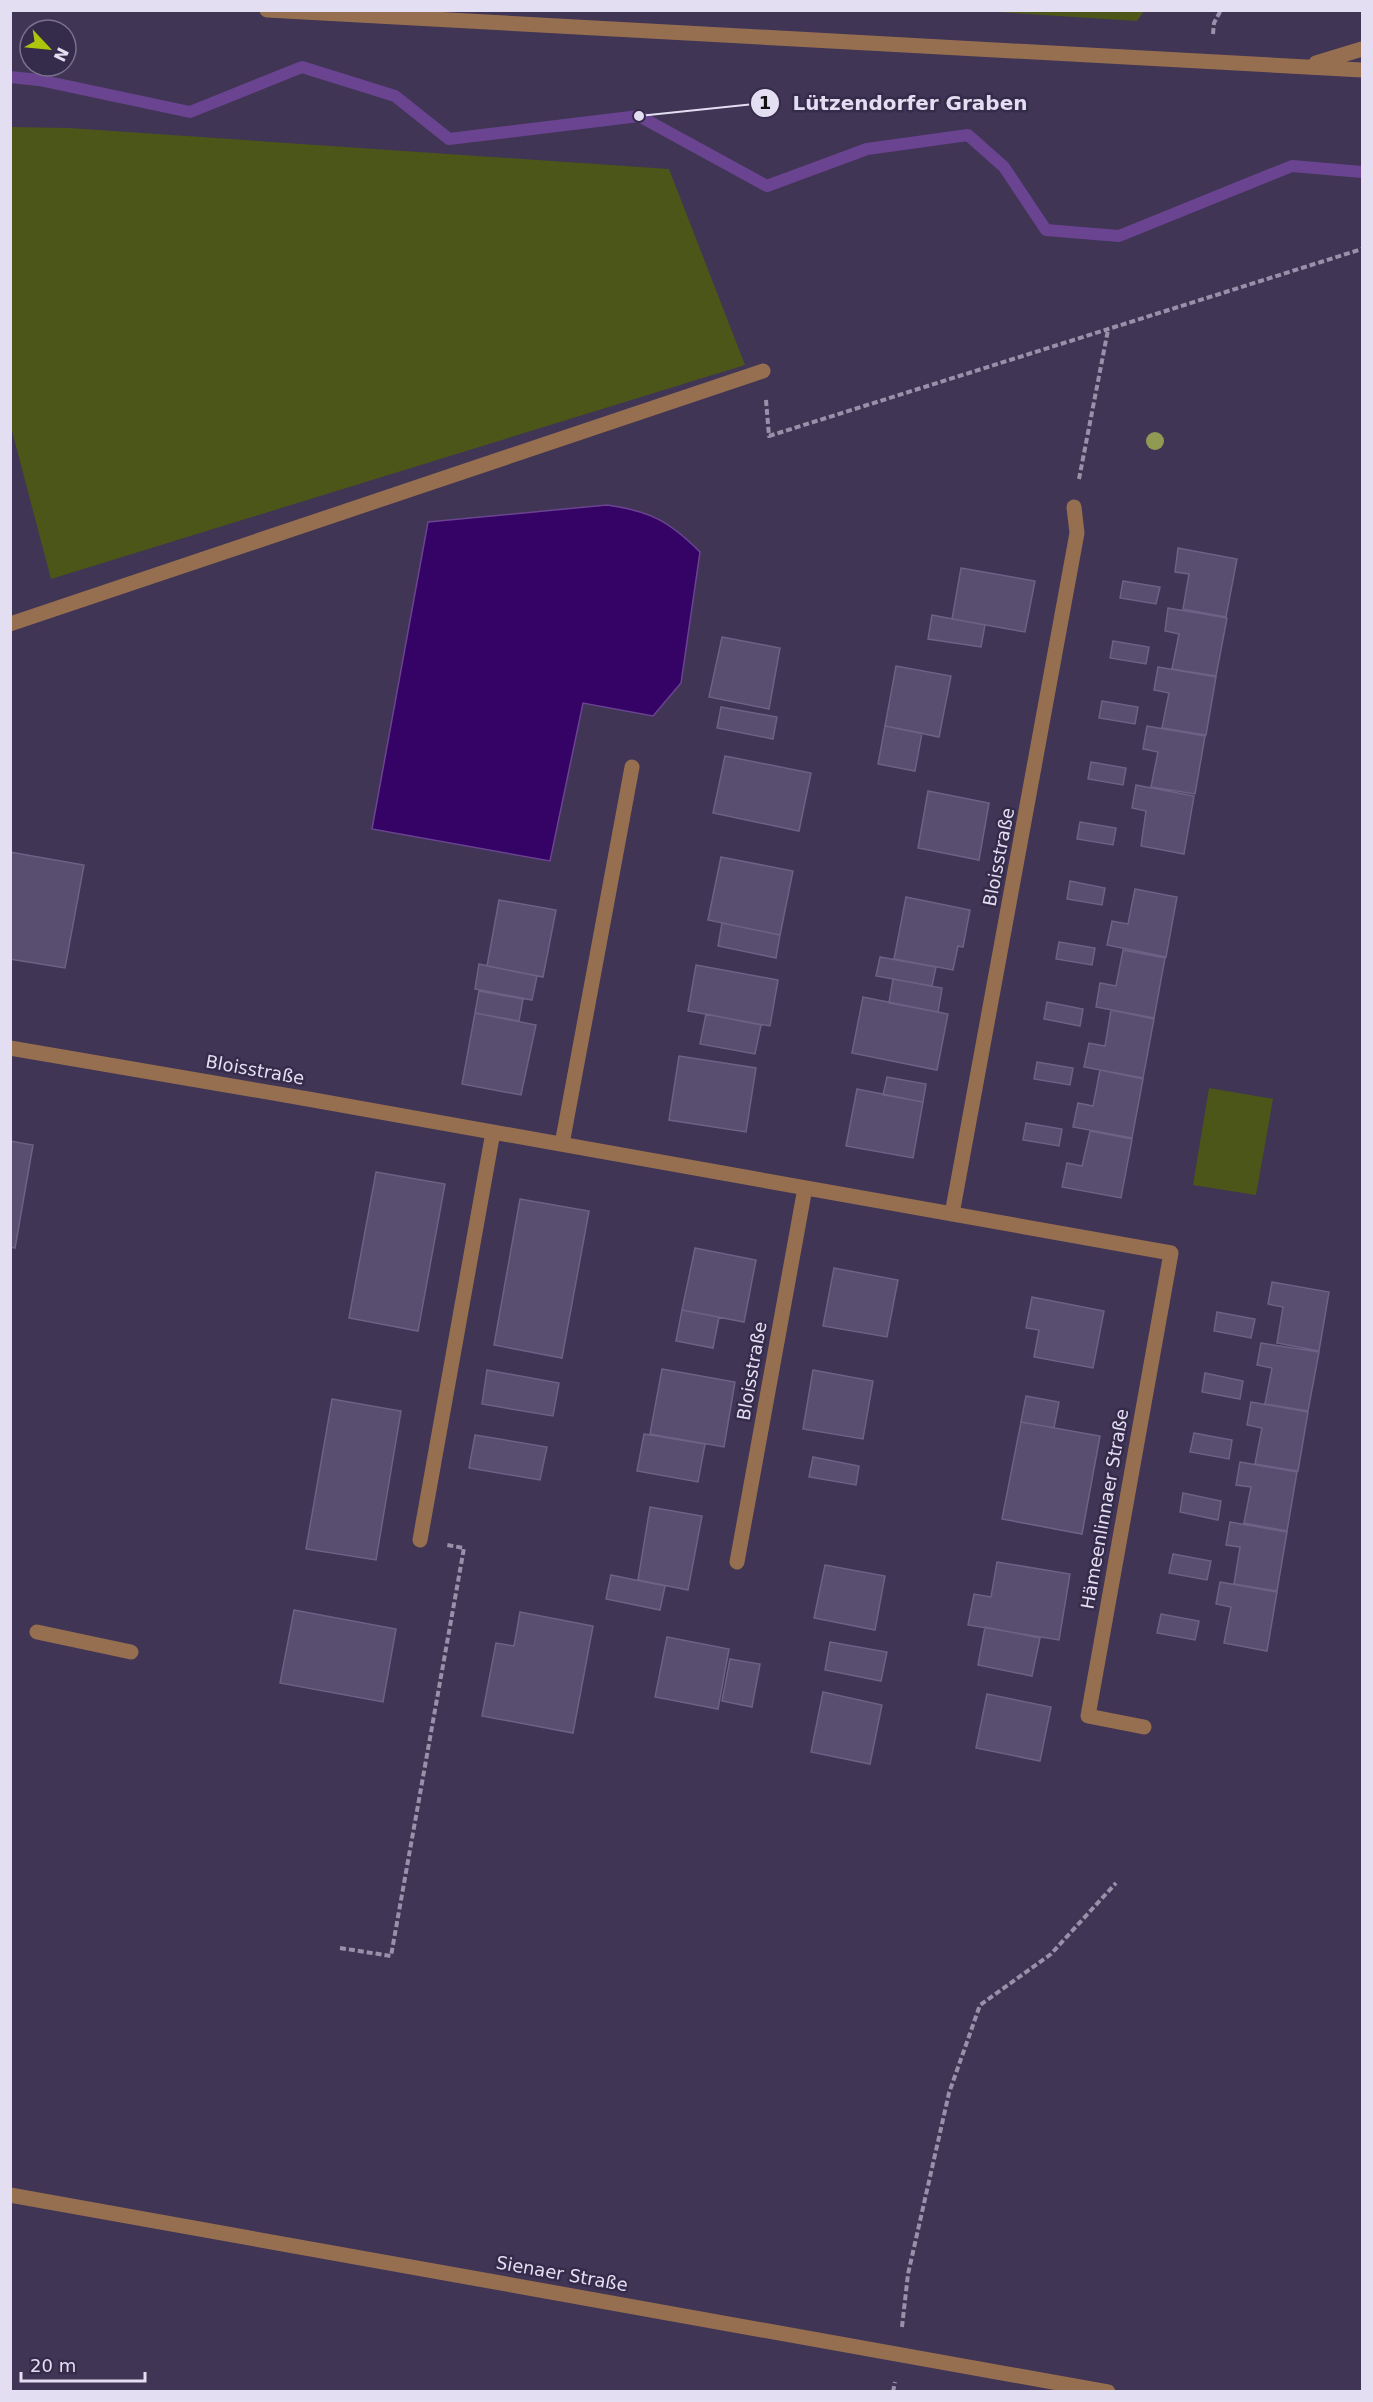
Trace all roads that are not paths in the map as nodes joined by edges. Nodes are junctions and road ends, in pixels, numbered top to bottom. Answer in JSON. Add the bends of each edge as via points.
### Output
{"nodes":[{"id":1,"x":267,"y":10,"type":"edge"},
{"id":2,"x":1362,"y":49,"type":"edge"},
{"id":3,"x":1304,"y":66,"type":"junction"},
{"id":4,"x":1362,"y":70,"type":"edge"},
{"id":5,"x":763,"y":371,"type":"dead end"},
{"id":6,"x":1074,"y":507,"type":"road end"},
{"id":7,"x":10,"y":624,"type":"edge"},
{"id":8,"x":632,"y":767,"type":"dead end"},
{"id":9,"x":10,"y":1048,"type":"edge"},
{"id":10,"x":493,"y":1132,"type":"junction"},
{"id":11,"x":562,"y":1144,"type":"junction"},
{"id":12,"x":805,"y":1188,"type":"junction"},
{"id":13,"x":952,"y":1214,"type":"junction"},
{"id":14,"x":1171,"y":1253,"type":"joint"},
{"id":15,"x":420,"y":1540,"type":"road end"},
{"id":16,"x":737,"y":1562,"type":"dead end"},
{"id":17,"x":37,"y":1632,"type":"dead end"},
{"id":18,"x":131,"y":1652,"type":"dead end"},
{"id":19,"x":1144,"y":1727,"type":"dead end"},
{"id":20,"x":10,"y":2195,"type":"edge"},
{"id":21,"x":1108,"y":2391,"type":"edge"}],
"edges":[{"from":1,"to":3,"type":"street"},
{"from":2,"to":3,"type":"street"},
{"from":3,"to":4,"type":"street"},
{"from":5,"to":7,"type":"street"},
{"from":6,"to":13,"type":"street","name":"Bloisstraße","via":[[1077,533]]},
{"from":8,"to":11,"type":"street"},
{"from":9,"to":10,"type":"street","name":"Bloisstraße"},
{"from":10,"to":11,"type":"street","name":"Bloisstraße"},
{"from":10,"to":15,"type":"street"},
{"from":11,"to":12,"type":"street","name":"Bloisstraße"},
{"from":12,"to":13,"type":"street","name":"Bloisstraße"},
{"from":12,"to":16,"type":"street","name":"Bloisstraße"},
{"from":13,"to":14,"type":"street","name":"Bloisstraße"},
{"from":14,"to":19,"type":"street","name":"Hämeenlinnaer Straße","via":[[1088,1716]]},
{"from":17,"to":18,"type":"street"},
{"from":20,"to":21,"type":"street","name":"Sienaer Straße"}]}
